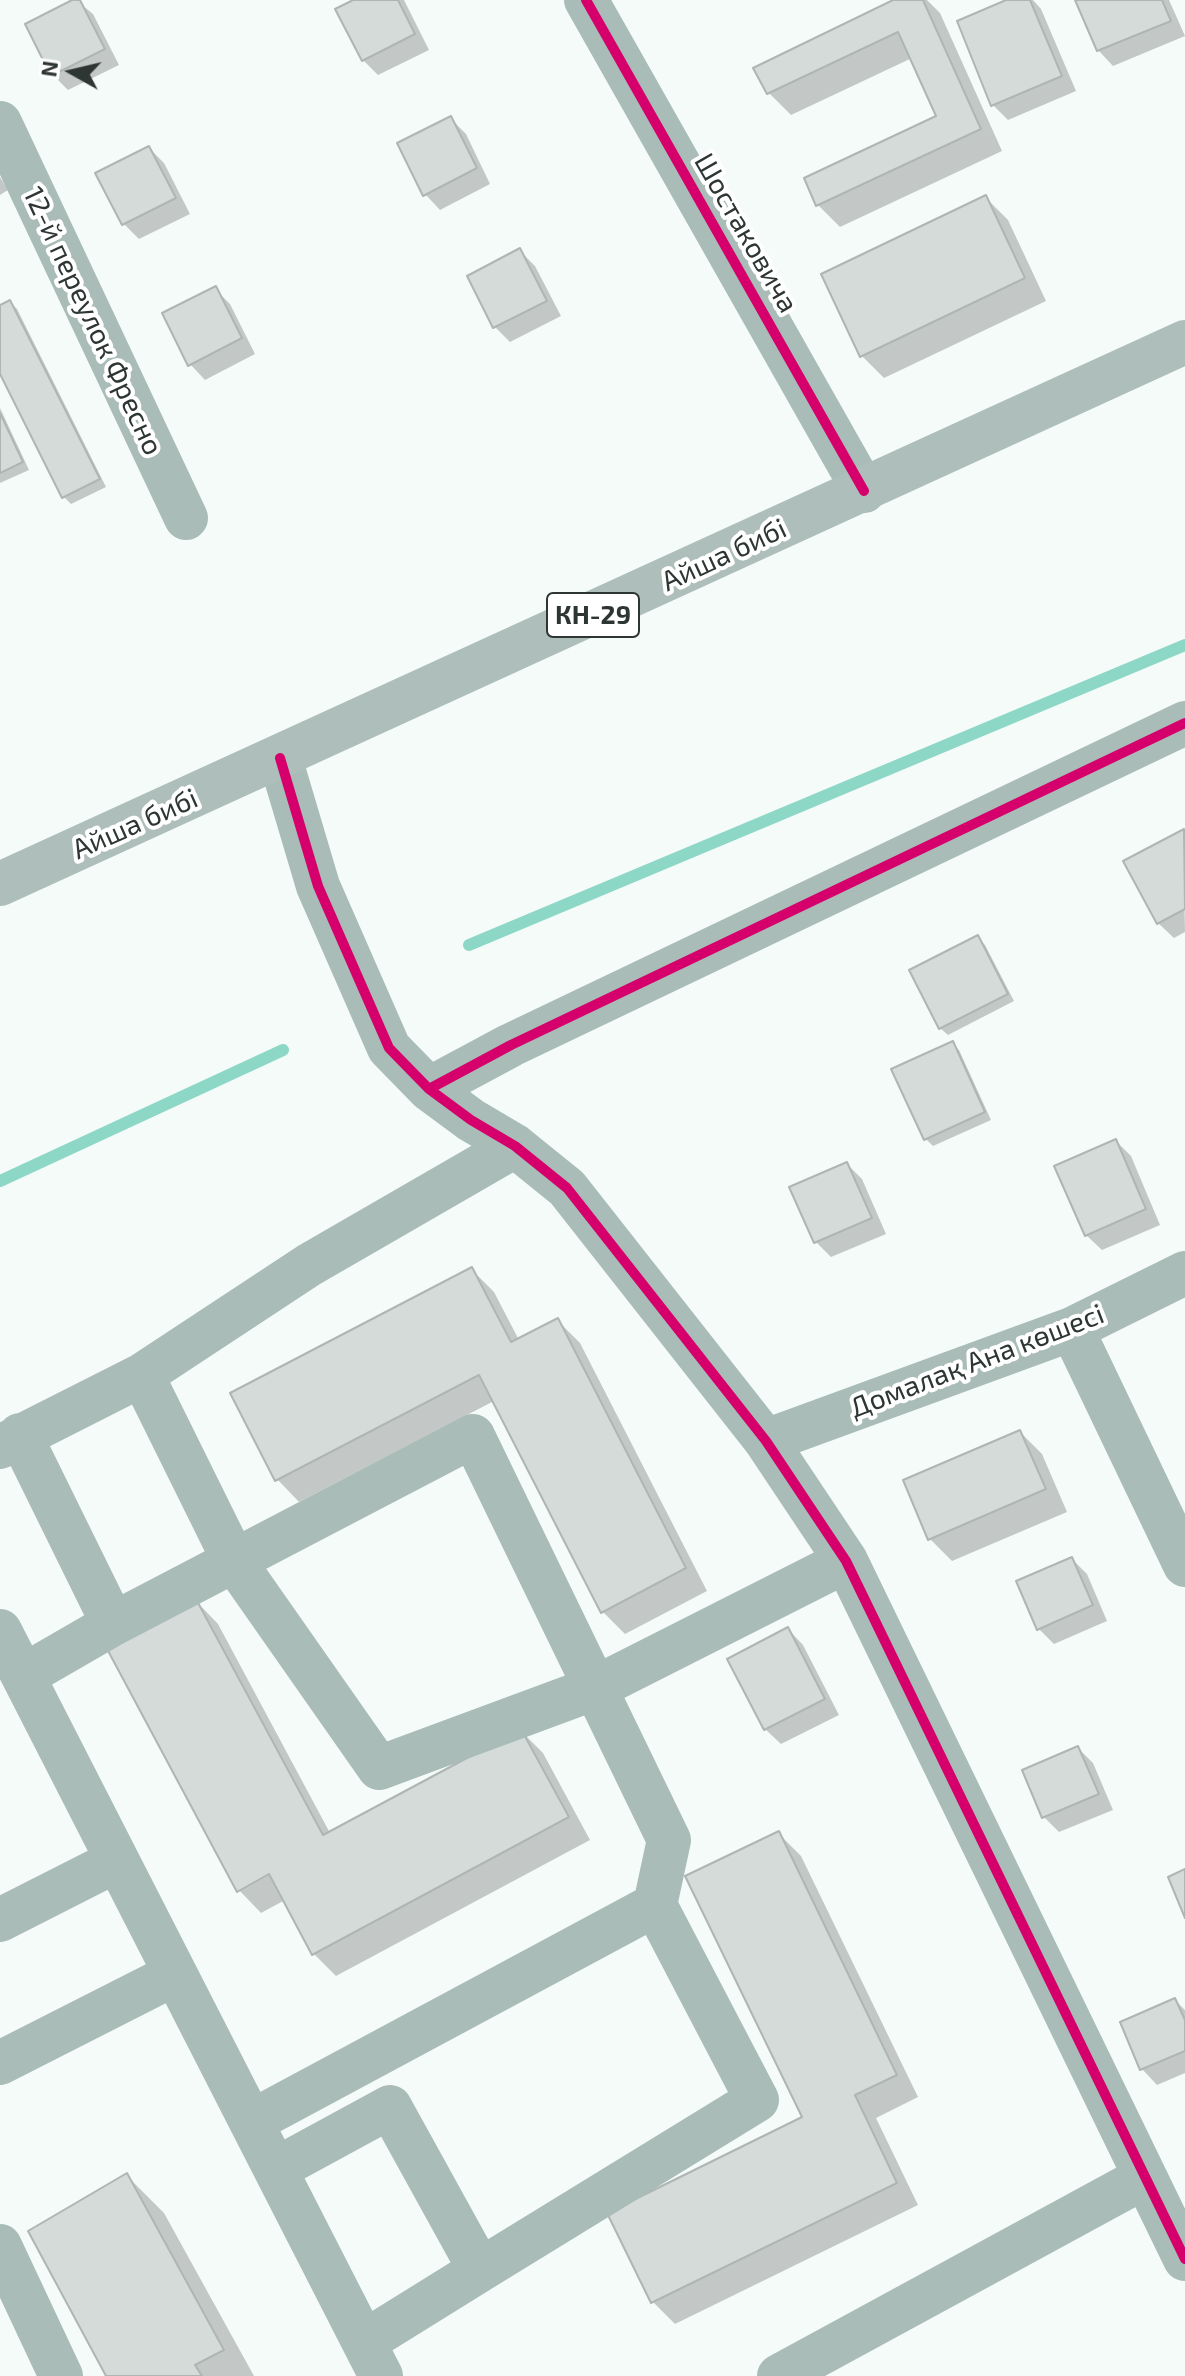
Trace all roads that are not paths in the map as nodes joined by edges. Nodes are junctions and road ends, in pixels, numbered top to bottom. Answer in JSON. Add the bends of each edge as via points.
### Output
{"nodes":[{"id":1,"x":586,"y":0,"type":"edge"},
{"id":2,"x":0,"y":123,"type":"edge"},
{"id":3,"x":1185,"y":342,"type":"edge"},
{"id":4,"x":864,"y":491,"type":"junction"},
{"id":5,"x":186,"y":518,"type":"dead end"},
{"id":6,"x":1185,"y":723,"type":"edge"},
{"id":7,"x":280,"y":758,"type":"junction"},
{"id":8,"x":0,"y":884,"type":"edge"},
{"id":9,"x":429,"y":1089,"type":"junction"},
{"id":10,"x":515,"y":1146,"type":"junction"},
{"id":11,"x":1185,"y":1273,"type":"edge"},
{"id":12,"x":1072,"y":1329,"type":"junction"},
{"id":13,"x":142,"y":1375,"type":"junction"},
{"id":14,"x":10,"y":1441,"type":"edge"},
{"id":15,"x":766,"y":1441,"type":"junction"},
{"id":16,"x":234,"y":1561,"type":"junction"},
{"id":17,"x":846,"y":1561,"type":"junction"},
{"id":18,"x":1185,"y":1565,"type":"edge"},
{"id":19,"x":113,"y":1624,"type":"junction"},
{"id":20,"x":0,"y":1631,"type":"edge"},
{"id":21,"x":23,"y":1676,"type":"junction"},
{"id":22,"x":595,"y":1688,"type":"junction"},
{"id":23,"x":116,"y":1861,"type":"junction"},
{"id":24,"x":655,"y":1905,"type":"junction"},
{"id":25,"x":0,"y":1920,"type":"edge"},
{"id":26,"x":175,"y":1974,"type":"junction"},
{"id":27,"x":0,"y":2063,"type":"edge"},
{"id":28,"x":251,"y":2122,"type":"junction"},
{"id":29,"x":276,"y":2169,"type":"junction"},
{"id":30,"x":1145,"y":2177,"type":"junction"},
{"id":31,"x":0,"y":2246,"type":"edge"},
{"id":32,"x":1185,"y":2259,"type":"edge"},
{"id":33,"x":480,"y":2270,"type":"junction"},
{"id":34,"x":372,"y":2359,"type":"edge"},
{"id":35,"x":61,"y":2376,"type":"edge"},
{"id":36,"x":779,"y":2376,"type":"edge"}],
"edges":[{"from":1,"to":4,"type":"street","name":"Шостаковича"},
{"from":2,"to":5,"type":"street","name":"12-й переулок Фресно"},
{"from":3,"to":4,"type":"main road","name":"Айша бибі","number":"КН-29"},
{"from":4,"to":7,"type":"main road","name":"Айша бибі","number":"КН-29"},
{"from":6,"to":9,"type":"street"},
{"from":7,"to":8,"type":"main road","name":"Айша бибі","number":"КН-29"},
{"from":7,"to":9,"type":"street","via":[[318,886],[389,1048]]},
{"from":9,"to":10,"type":"street"},
{"from":10,"to":13,"type":"street","via":[[309,1265]]},
{"from":10,"to":15,"type":"street","via":[[567,1188]]},
{"from":11,"to":12,"type":"street","name":"Домалақ Ана көшесі"},
{"from":12,"to":15,"type":"street","name":"Домалақ Ана көшесі"},
{"from":12,"to":18,"type":"street"},
{"from":13,"to":14,"type":"street"},
{"from":13,"to":16,"type":"street"},
{"from":14,"to":19,"type":"street"},
{"from":15,"to":17,"type":"street"},
{"from":16,"to":19,"type":"street"},
{"from":16,"to":22,"type":"street","via":[[379,1768]]},
{"from":16,"to":22,"type":"street","via":[[473,1436]]},
{"from":17,"to":22,"type":"street"},
{"from":17,"to":30,"type":"street"},
{"from":19,"to":21,"type":"street"},
{"from":20,"to":21,"type":"street"},
{"from":21,"to":23,"type":"street"},
{"from":22,"to":24,"type":"street","via":[[669,1840]]},
{"from":23,"to":25,"type":"street"},
{"from":23,"to":26,"type":"street"},
{"from":24,"to":28,"type":"street"},
{"from":24,"to":33,"type":"street","via":[[757,2100]]},
{"from":26,"to":27,"type":"street"},
{"from":26,"to":28,"type":"street"},
{"from":28,"to":29,"type":"street"},
{"from":29,"to":33,"type":"street","via":[[390,2107]]},
{"from":29,"to":34,"type":"street"},
{"from":30,"to":32,"type":"street"},
{"from":30,"to":36,"type":"street"},
{"from":31,"to":35,"type":"street"},
{"from":33,"to":34,"type":"street"}]}
